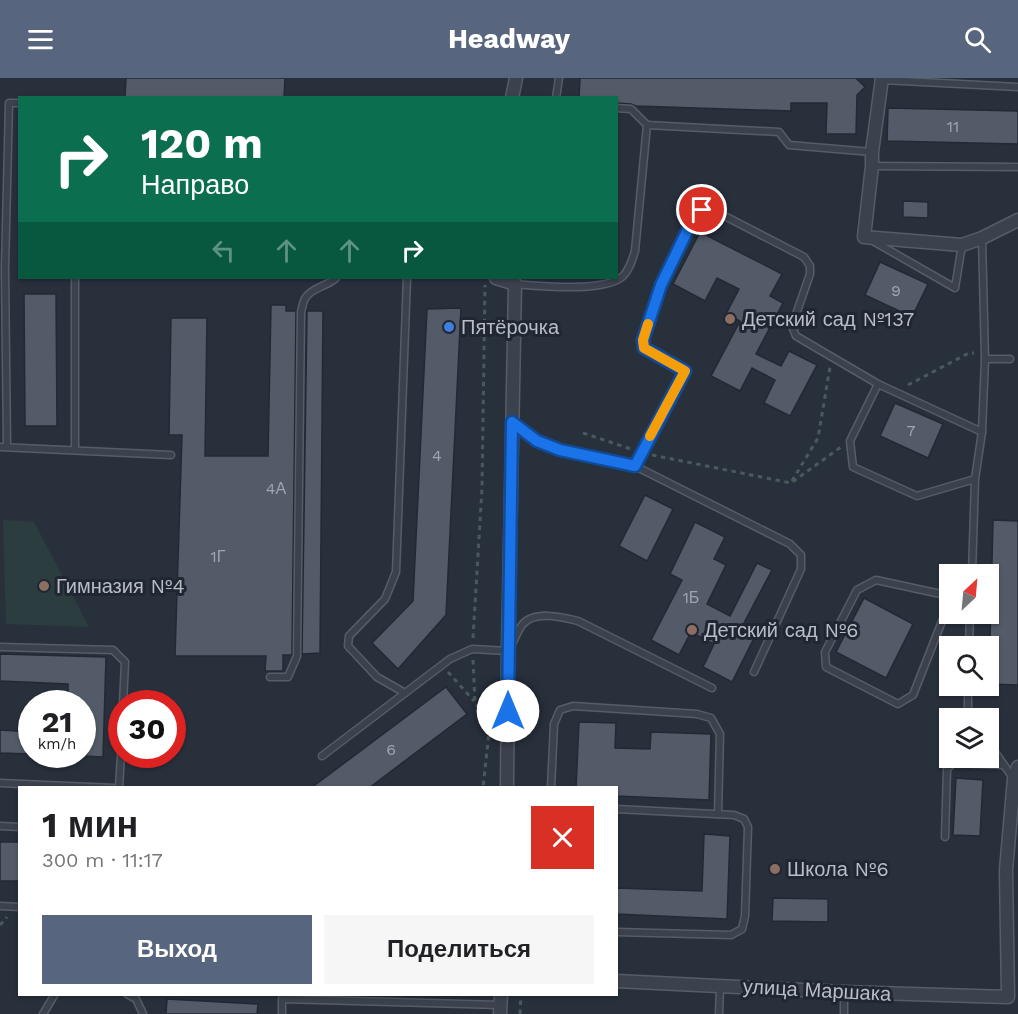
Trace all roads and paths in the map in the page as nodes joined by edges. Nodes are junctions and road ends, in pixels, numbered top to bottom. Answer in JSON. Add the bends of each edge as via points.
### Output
{"nodes":[{"id":1,"x":516,"y":78,"type":"edge"},
{"id":2,"x":559,"y":78,"type":"edge"},
{"id":3,"x":883,"y":79,"type":"edge"},
{"id":4,"x":1018,"y":87,"type":"edge"},
{"id":5,"x":512,"y":96,"type":"edge"},
{"id":6,"x":556,"y":96,"type":"edge"},
{"id":7,"x":18,"y":103,"type":"edge"},
{"id":8,"x":618,"y":108,"type":"edge"},
{"id":9,"x":647,"y":125,"type":"junction"},
{"id":10,"x":872,"y":153,"type":"junction"},
{"id":11,"x":872,"y":166,"type":"junction"},
{"id":12,"x":1018,"y":167,"type":"edge"},
{"id":13,"x":1018,"y":220,"type":"edge"},
{"id":14,"x":864,"y":237,"type":"junction"},
{"id":15,"x":982,"y":238,"type":"junction"},
{"id":16,"x":962,"y":245,"type":"junction"},
{"id":17,"x":75,"y":279,"type":"edge"},
{"id":18,"x":335,"y":279,"type":"edge"},
{"id":19,"x":407,"y":279,"type":"edge"},
{"id":20,"x":485,"y":279,"type":"edge"},
{"id":21,"x":499,"y":279,"type":"edge"},
{"id":22,"x":618,"y":279,"type":"edge"},
{"id":23,"x":618,"y":279,"type":"edge"},
{"id":24,"x":515,"y":284,"type":"junction"},
{"id":25,"x":832,"y":356,"type":"junction"},
{"id":26,"x":985,"y":357,"type":"junction"},
{"id":27,"x":1010,"y":359,"type":"dead end"},
{"id":28,"x":878,"y":384,"type":"junction"},
{"id":29,"x":896,"y":392,"type":"junction"},
{"id":30,"x":512,"y":422,"type":"junction"},
{"id":31,"x":982,"y":432,"type":"junction"},
{"id":32,"x":583,"y":433,"type":"dead end"},
{"id":33,"x":849,"y":441,"type":"junction"},
{"id":34,"x":3,"y":447,"type":"edge"},
{"id":35,"x":75,"y":450,"type":"junction"},
{"id":36,"x":642,"y":453,"type":"junction"},
{"id":37,"x":171,"y":455,"type":"dead end"},
{"id":38,"x":635,"y":466,"type":"junction"},
{"id":39,"x":975,"y":479,"type":"junction"},
{"id":40,"x":791,"y":483,"type":"junction"},
{"id":41,"x":972,"y":564,"type":"edge"},
{"id":42,"x":939,"y":594,"type":"edge"},
{"id":43,"x":941,"y":624,"type":"edge"},
{"id":44,"x":0,"y":646,"type":"edge"},
{"id":45,"x":472,"y":649,"type":"junction"},
{"id":46,"x":508,"y":651,"type":"junction"},
{"id":47,"x":442,"y":666,"type":"junction"},
{"id":48,"x":754,"y":672,"type":"dead end"},
{"id":49,"x":270,"y":677,"type":"dead end"},
{"id":50,"x":712,"y":688,"type":"dead end"},
{"id":51,"x":124,"y":690,"type":"edge"},
{"id":52,"x":405,"y":693,"type":"junction"},
{"id":53,"x":475,"y":703,"type":"junction"},
{"id":54,"x":322,"y":756,"type":"dead end"},
{"id":55,"x":999,"y":758,"type":"edge"},
{"id":56,"x":1004,"y":765,"type":"junction"},
{"id":57,"x":120,"y":768,"type":"edge"},
{"id":58,"x":1016,"y":773,"type":"edge"},
{"id":59,"x":0,"y":783,"type":"edge"},
{"id":60,"x":68,"y":786,"type":"edge"},
{"id":61,"x":119,"y":786,"type":"edge"},
{"id":62,"x":483,"y":786,"type":"edge"},
{"id":63,"x":507,"y":786,"type":"edge"},
{"id":64,"x":551,"y":786,"type":"edge"},
{"id":65,"x":618,"y":809,"type":"edge"},
{"id":66,"x":718,"y":814,"type":"junction"},
{"id":67,"x":0,"y":826,"type":"edge"},
{"id":68,"x":18,"y":826,"type":"edge"},
{"id":69,"x":945,"y":837,"type":"dead end"},
{"id":70,"x":1012,"y":870,"type":"edge"},
{"id":71,"x":0,"y":906,"type":"edge"},
{"id":72,"x":18,"y":907,"type":"edge"},
{"id":73,"x":618,"y":932,"type":"edge"},
{"id":74,"x":618,"y":981,"type":"edge"},
{"id":75,"x":720,"y":986,"type":"junction"},
{"id":76,"x":844,"y":992,"type":"junction"},
{"id":77,"x":54,"y":996,"type":"edge"},
{"id":78,"x":130,"y":996,"type":"edge"},
{"id":79,"x":521,"y":996,"type":"edge"},
{"id":80,"x":1013,"y":997,"type":"edge"},
{"id":81,"x":500,"y":1004,"type":"edge"},
{"id":82,"x":43,"y":1014,"type":"edge"},
{"id":83,"x":143,"y":1014,"type":"edge"},
{"id":84,"x":282,"y":1014,"type":"edge"},
{"id":85,"x":520,"y":1014,"type":"edge"},
{"id":86,"x":719,"y":1014,"type":"edge"},
{"id":87,"x":844,"y":1014,"type":"edge"}],
"edges":[{"from":1,"to":5,"type":"street"},
{"from":2,"to":6,"type":"lane"},
{"from":3,"to":4,"type":"lane"},
{"from":3,"to":10,"type":"street"},
{"from":7,"to":34,"type":"lane","via":[[9,103]]},
{"from":8,"to":9,"type":"lane","via":[[631,109]]},
{"from":9,"to":10,"type":"lane","via":[[779,132],[789,145]]},
{"from":9,"to":23,"type":"lane","via":[[635,251],[630,267]]},
{"from":10,"to":11,"type":"street"},
{"from":11,"to":12,"type":"lane"},
{"from":11,"to":14,"type":"street"},
{"from":13,"to":15,"type":"street"},
{"from":14,"to":16,"type":"street"},
{"from":14,"to":16,"type":"lane","via":[[955,288]]},
{"from":15,"to":16,"type":"street"},
{"from":15,"to":26,"type":"lane"},
{"from":17,"to":35,"type":"lane"},
{"from":18,"to":49,"type":"lane","via":[[306,297],[301,312],[297,656],[288,677]]},
{"from":19,"to":52,"type":"lane","via":[[396,572],[385,599],[349,636],[348,646],[377,677]]},
{"from":20,"to":45,"type":"path","via":[[482,488]]},
{"from":21,"to":24,"type":"street"},
{"from":22,"to":24,"type":"lane","via":[[588,286]]},
{"from":24,"to":30,"type":"street"},
{"from":25,"to":28,"type":"lane"},
{"from":25,"to":36,"type":"lane","via":[[796,336],[792,326],[810,274],[804,257],[715,211],[702,210],[693,219],[661,285],[643,340],[644,348],[685,371]]},
{"from":25,"to":40,"type":"path","via":[[818,438]]},
{"from":26,"to":27,"type":"lane"},
{"from":26,"to":29,"type":"path","via":[[969,353]]},
{"from":26,"to":31,"type":"lane"},
{"from":28,"to":29,"type":"lane"},
{"from":28,"to":33,"type":"lane"},
{"from":29,"to":31,"type":"lane"},
{"from":30,"to":38,"type":"lane","via":[[537,441],[560,450]]},
{"from":30,"to":46,"type":"street"},
{"from":31,"to":39,"type":"lane"},
{"from":32,"to":36,"type":"path"},
{"from":33,"to":39,"type":"lane","via":[[853,467],[917,496]]},
{"from":33,"to":40,"type":"path"},
{"from":34,"to":35,"type":"lane"},
{"from":35,"to":37,"type":"lane"},
{"from":36,"to":38,"type":"lane"},
{"from":36,"to":40,"type":"path"},
{"from":38,"to":48,"type":"lane","via":[[790,544],[801,555],[801,569]]},
{"from":39,"to":41,"type":"lane"},
{"from":42,"to":43,"type":"lane","via":[[876,580],[857,590],[825,652],[826,668],[898,704],[913,695]]},
{"from":44,"to":51,"type":"lane","via":[[113,650],[125,662]]},
{"from":45,"to":46,"type":"lane"},
{"from":45,"to":47,"type":"lane"},
{"from":45,"to":53,"type":"path"},
{"from":46,"to":50,"type":"lane","via":[[522,625],[531,619],[557,616],[578,621]]},
{"from":46,"to":63,"type":"street"},
{"from":47,"to":52,"type":"lane"},
{"from":47,"to":53,"type":"path"},
{"from":52,"to":54,"type":"lane"},
{"from":53,"to":62,"type":"path","via":[[490,723]]},
{"from":55,"to":56,"type":"lane"},
{"from":56,"to":58,"type":"lane"},
{"from":56,"to":69,"type":"lane","via":[[956,763],[947,769]]},
{"from":57,"to":61,"type":"lane"},
{"from":58,"to":70,"type":"street"},
{"from":59,"to":60,"type":"lane"},
{"from":64,"to":66,"type":"lane","via":[[554,724],[560,710],[573,706],[697,714],[711,718],[720,734]]},
{"from":65,"to":66,"type":"lane"},
{"from":66,"to":73,"type":"lane","via":[[744,819],[748,828],[742,929],[731,935]]},
{"from":67,"to":68,"type":"lane"},
{"from":70,"to":80,"type":"street"},
{"from":71,"to":72,"type":"lane"},
{"from":74,"to":75,"type":"street","name":"улица Маршака"},
{"from":75,"to":76,"type":"street","name":"улица Маршака"},
{"from":75,"to":86,"type":"lane"},
{"from":76,"to":80,"type":"street","name":"улица Маршака"},
{"from":76,"to":87,"type":"lane"},
{"from":77,"to":82,"type":"lane"},
{"from":78,"to":83,"type":"lane"},
{"from":79,"to":85,"type":"path"},
{"from":81,"to":84,"type":"lane","via":[[282,999]]}]}
